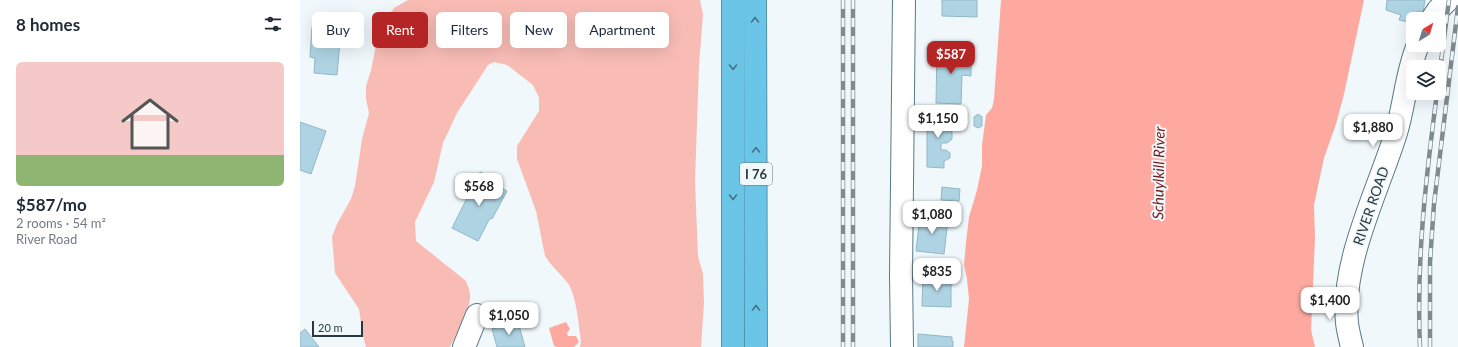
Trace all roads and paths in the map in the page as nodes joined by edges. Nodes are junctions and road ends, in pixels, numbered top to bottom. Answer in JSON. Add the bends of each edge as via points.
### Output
{"nodes":[{"id":1,"x":733,"y":0,"type":"edge"},
{"id":2,"x":755,"y":0,"type":"edge"},
{"id":3,"x":904,"y":0,"type":"edge"},
{"id":4,"x":1448,"y":0,"type":"edge"},
{"id":5,"x":1437,"y":12,"type":"edge"},
{"id":6,"x":1416,"y":52,"type":"edge"},
{"id":7,"x":477,"y":315,"type":"dead end"},
{"id":8,"x":464,"y":347,"type":"edge"},
{"id":9,"x":733,"y":347,"type":"edge"},
{"id":10,"x":756,"y":347,"type":"edge"},
{"id":11,"x":902,"y":347,"type":"edge"},
{"id":12,"x":1352,"y":347,"type":"edge"}],
"edges":[{"from":1,"to":9,"type":"highway","number":"I 76","one_way":true},
{"from":10,"to":2,"type":"highway","number":"I 76","one_way":true},
{"from":3,"to":11,"type":"street"},
{"from":4,"to":5,"type":"street"},
{"from":6,"to":12,"type":"street","name":"RIVER ROAD","via":[[1396,134],[1353,261],[1347,305],[1347,323]]},
{"from":7,"to":8,"type":"street"}]}
